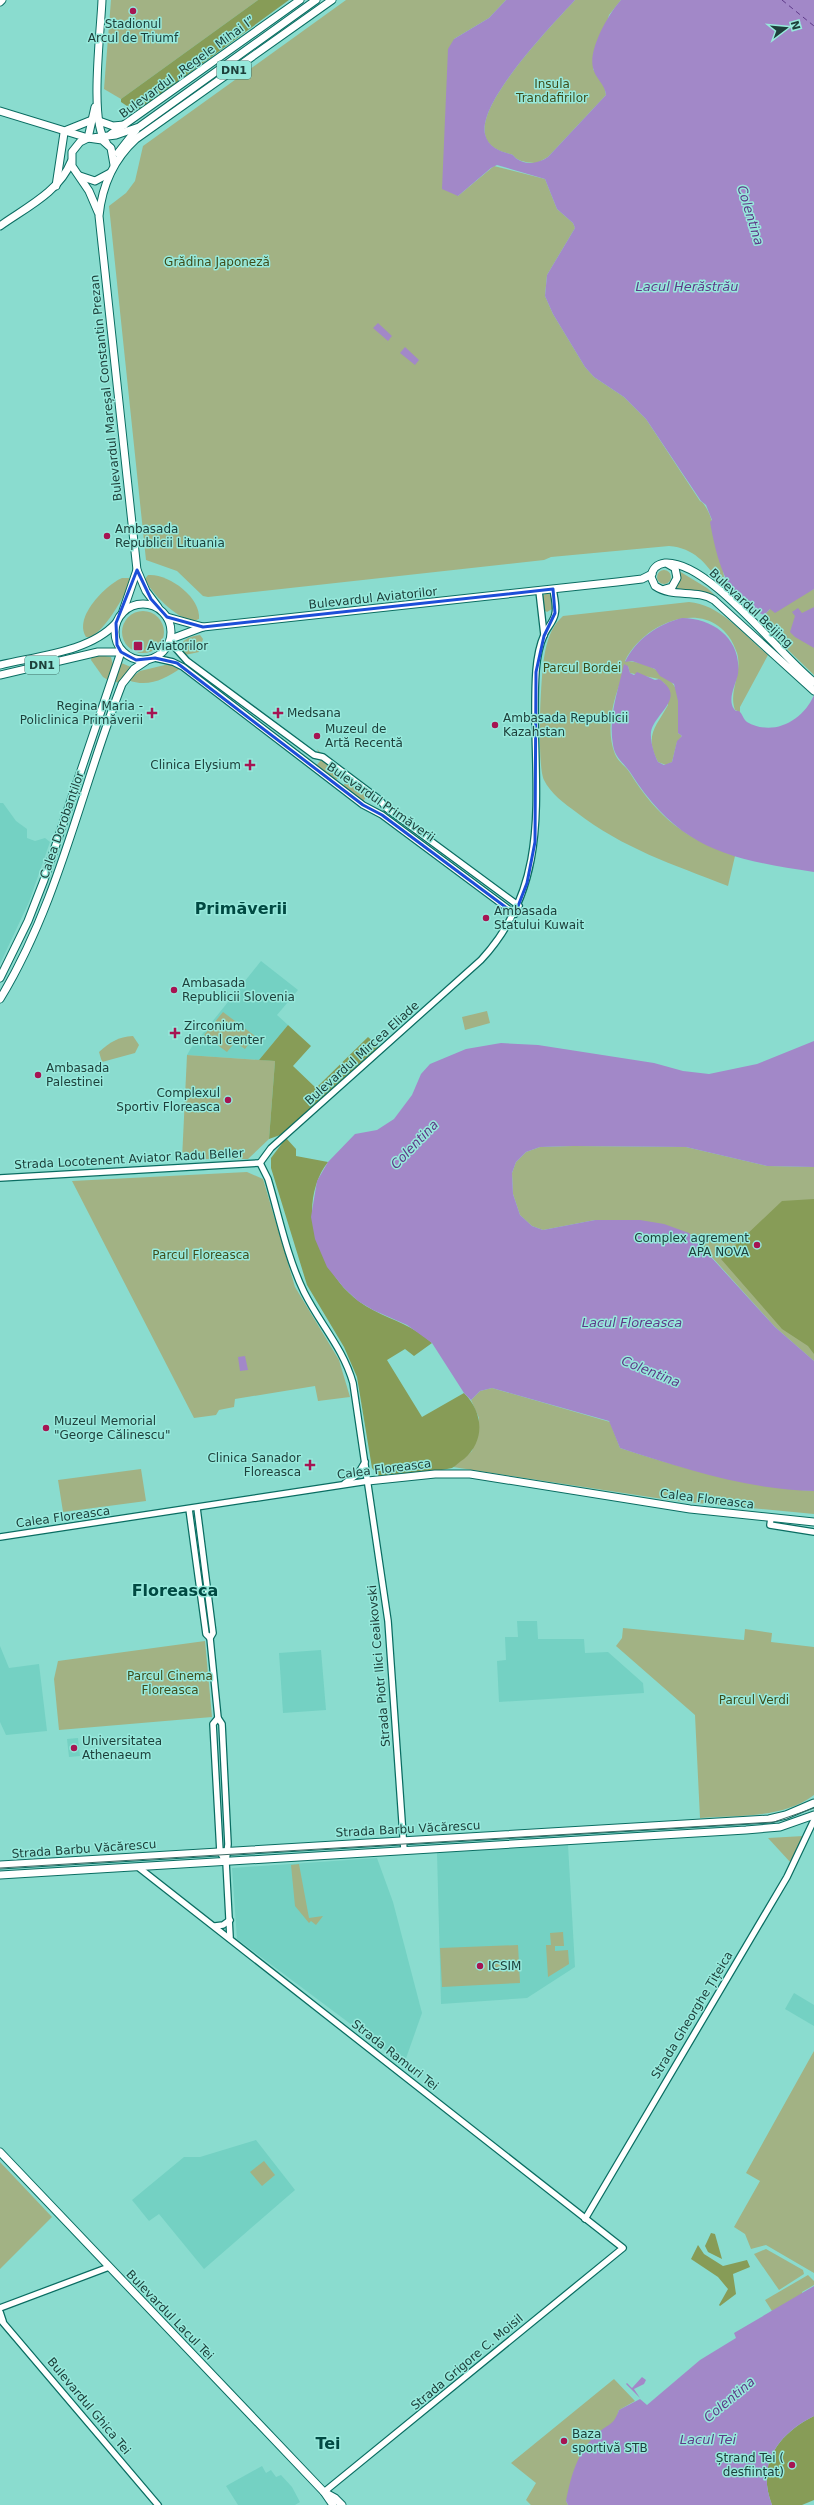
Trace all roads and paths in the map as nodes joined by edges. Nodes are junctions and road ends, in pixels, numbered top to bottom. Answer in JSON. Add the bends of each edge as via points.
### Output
{"nodes":[{"id":1,"x":102,"y":0,"type":"edge"},
{"id":2,"x":300,"y":0,"type":"edge"},
{"id":3,"x":316,"y":0,"type":"edge"},
{"id":4,"x":332,"y":0,"type":"edge"},
{"id":5,"x":0,"y":111,"type":"edge"},
{"id":6,"x":95,"y":121,"type":"junction"},
{"id":7,"x":126,"y":125,"type":"junction"},
{"id":8,"x":139,"y":127,"type":"junction"},
{"id":9,"x":64,"y":131,"type":"junction"},
{"id":10,"x":89,"y":138,"type":"junction"},
{"id":11,"x":105,"y":139,"type":"junction"},
{"id":12,"x":72,"y":152,"type":"junction"},
{"id":13,"x":71,"y":162,"type":"junction"},
{"id":14,"x":113,"y":165,"type":"junction"},
{"id":15,"x":78,"y":175,"type":"junction"},
{"id":16,"x":56,"y":186,"type":"junction"},
{"id":17,"x":99,"y":216,"type":"junction"},
{"id":18,"x":0,"y":226,"type":"edge"},
{"id":19,"x":666,"y":563,"type":"junction"},
{"id":20,"x":137,"y":570,"type":"junction"},
{"id":21,"x":652,"y":574,"type":"junction"},
{"id":22,"x":642,"y":579,"type":"junction"},
{"id":23,"x":653,"y":583,"type":"junction"},
{"id":24,"x":553,"y":589,"type":"junction"},
{"id":25,"x":663,"y":589,"type":"junction"},
{"id":26,"x":542,"y":591,"type":"junction"},
{"id":27,"x":158,"y":607,"type":"junction"},
{"id":28,"x":123,"y":611,"type":"junction"},
{"id":29,"x":167,"y":617,"type":"junction"},
{"id":30,"x":116,"y":623,"type":"junction"},
{"id":31,"x":203,"y":627,"type":"junction"},
{"id":32,"x":544,"y":636,"type":"junction"},
{"id":33,"x":170,"y":640,"type":"junction"},
{"id":34,"x":121,"y":652,"type":"junction"},
{"id":35,"x":154,"y":658,"type":"junction"},
{"id":36,"x":146,"y":661,"type":"junction"},
{"id":37,"x":0,"y":665,"type":"edge"},
{"id":38,"x":0,"y":675,"type":"edge"},
{"id":39,"x":810,"y":682,"type":"edge"},
{"id":40,"x":814,"y":691,"type":"edge"},
{"id":41,"x":518,"y":906,"type":"junction"},
{"id":42,"x":515,"y":914,"type":"junction"},
{"id":43,"x":0,"y":978,"type":"edge"},
{"id":44,"x":0,"y":999,"type":"edge"},
{"id":45,"x":260,"y":1163,"type":"junction"},
{"id":46,"x":0,"y":1178,"type":"edge"},
{"id":47,"x":365,"y":1462,"type":"junction"},
{"id":48,"x":368,"y":1481,"type":"junction"},
{"id":49,"x":343,"y":1485,"type":"junction"},
{"id":50,"x":197,"y":1508,"type":"junction"},
{"id":51,"x":189,"y":1509,"type":"junction"},
{"id":52,"x":773,"y":1522,"type":"junction"},
{"id":53,"x":814,"y":1522,"type":"edge"},
{"id":54,"x":814,"y":1532,"type":"edge"},
{"id":55,"x":0,"y":1537,"type":"edge"},
{"id":56,"x":210,"y":1638,"type":"junction"},
{"id":57,"x":218,"y":1718,"type":"junction"},
{"id":58,"x":814,"y":1804,"type":"edge"},
{"id":59,"x":814,"y":1815,"type":"edge"},
{"id":60,"x":814,"y":1820,"type":"edge"},
{"id":61,"x":403,"y":1841,"type":"junction"},
{"id":62,"x":404,"y":1850,"type":"junction"},
{"id":63,"x":228,"y":1851,"type":"junction"},
{"id":64,"x":220,"y":1852,"type":"junction"},
{"id":65,"x":226,"y":1862,"type":"junction"},
{"id":66,"x":0,"y":1865,"type":"edge"},
{"id":67,"x":152,"y":1866,"type":"junction"},
{"id":68,"x":138,"y":1867,"type":"junction"},
{"id":69,"x":0,"y":1875,"type":"edge"},
{"id":70,"x":154,"y":1879,"type":"junction"},
{"id":71,"x":230,"y":1920,"type":"junction"},
{"id":72,"x":213,"y":1925,"type":"junction"},
{"id":73,"x":230,"y":1938,"type":"junction"},
{"id":74,"x":0,"y":2152,"type":"edge"},
{"id":75,"x":585,"y":2219,"type":"junction"},
{"id":76,"x":623,"y":2248,"type":"joint"},
{"id":77,"x":109,"y":2267,"type":"junction"},
{"id":78,"x":0,"y":2308,"type":"edge"},
{"id":79,"x":0,"y":2312,"type":"edge"},
{"id":80,"x":2,"y":2320,"type":"edge"},
{"id":81,"x":324,"y":2492,"type":"junction"},
{"id":82,"x":158,"y":2505,"type":"edge"},
{"id":83,"x":333,"y":2505,"type":"edge"},
{"id":84,"x":342,"y":2505,"type":"edge"}],
"edges":[{"from":1,"to":6,"type":"main road"},
{"from":2,"to":7,"type":"main road","name":"Bulevardul „Regele Mihai I”","number":"DN1"},
{"from":3,"to":8,"type":"main road","name":"Bulevardul „Regele Mihai I”","number":"DN1"},
{"from":4,"to":14,"type":"main road","number":"DN1","via":[[136,139]]},
{"from":5,"to":9,"type":"main road"},
{"from":6,"to":7,"type":"main road","via":[[113,126]]},
{"from":6,"to":9,"type":"main road"},
{"from":6,"to":10,"type":"main road"},
{"from":6,"to":11,"type":"main road"},
{"from":7,"to":11,"type":"main road","name":"Bulevardul „Regele Mihai I”","number":"DN1"},
{"from":8,"to":11,"type":"main road","name":"Bulevardul „Regele Mihai I”","number":"DN1"},
{"from":8,"to":14,"type":"main road","name":"Bulevardul „Regele Mihai I”","number":"DN1","via":[[125,141]]},
{"from":9,"to":10,"type":"main road"},
{"from":9,"to":12,"type":"main road"},
{"from":9,"to":16,"type":"main road"},
{"from":10,"to":11,"type":"main road","number":"DN1"},
{"from":10,"to":12,"type":"main road","via":[[77,145]]},
{"from":11,"to":14,"type":"main road","via":[[112,150]]},
{"from":12,"to":13,"type":"main road"},
{"from":13,"to":15,"type":"main road","number":"DN1"},
{"from":13,"to":16,"type":"main road"},
{"from":14,"to":15,"type":"main road","number":"DN1","via":[[95,181]]},
{"from":14,"to":17,"type":"main road","name":"Bulevardul Mareșal Constantin Prezan","number":"DN1","via":[[100,204]]},
{"from":15,"to":17,"type":"main road","number":"DN1","via":[[92,196]]},
{"from":16,"to":18,"type":"main road"},
{"from":17,"to":20,"type":"main road","name":"Bulevardul Mareșal Constantin Prezan","number":"DN1"},
{"from":19,"to":21,"type":"main road","name":"Bulevardul Beijing","via":[[657,566]]},
{"from":19,"to":25,"type":"main road","via":[[675,568],[677,578],[672,587]]},
{"from":19,"to":39,"type":"main road","name":"Bulevardul Beijing","via":[[682,565],[710,582]]},
{"from":20,"to":27,"type":"main road","number":"DN1","via":[[146,591]]},
{"from":20,"to":28,"type":"main road"},
{"from":21,"to":22,"type":"main road","name":"Bulevardul Beijing"},
{"from":21,"to":23,"type":"main road"},
{"from":22,"to":23,"type":"main road","name":"Bulevardul Beijing"},
{"from":22,"to":24,"type":"main road","name":"Bulevardul Beijing"},
{"from":23,"to":25,"type":"main road","name":"Bulevardul Beijing"},
{"from":24,"to":26,"type":"main road","name":"Bulevardul Beijing"},
{"from":24,"to":32,"type":"street","name":"Bulevardul Mircea Eliade","via":[[555,613]]},
{"from":25,"to":39,"type":"main road","name":"Bulevardul Beijing","via":[[704,595],[714,600]]},
{"from":26,"to":31,"type":"main road","name":"Bulevardul Aviatorilor"},
{"from":26,"to":32,"type":"street","name":"Bulevardul Mircea Eliade"},
{"from":27,"to":28,"type":"main road","via":[[142,604]]},
{"from":27,"to":29,"type":"main road","number":"DN1"},
{"from":28,"to":30,"type":"main road"},
{"from":29,"to":31,"type":"main road","name":"Bulevardul Aviatorilor"},
{"from":29,"to":33,"type":"main road","number":"DN1","via":[[172,632]]},
{"from":30,"to":34,"type":"main road","via":[[114,635]]},
{"from":30,"to":37,"type":"main road","number":"DN1","via":[[101,637],[84,645]]},
{"from":31,"to":33,"type":"main road","name":"Bulevardul Aviatorilor"},
{"from":32,"to":41,"type":"street","name":"Bulevardul Mircea Eliade","via":[[536,672],[535,842],[530,870]]},
{"from":33,"to":35,"type":"main road","via":[[161,654]]},
{"from":33,"to":41,"type":"street","name":"Bulevardul Primăverii","via":[[187,661],[314,755],[323,757],[341,770],[380,800],[386,808]]},
{"from":34,"to":36,"type":"main road","number":"DN1","via":[[136,660]]},
{"from":34,"to":38,"type":"main road","number":"DN1","via":[[109,650],[84,654]]},
{"from":34,"to":43,"type":"main road","name":"Calea Dorobanților","via":[[42,884],[28,921]]},
{"from":35,"to":36,"type":"main road"},
{"from":35,"to":42,"type":"street","name":"Bulevardul Primăverii","via":[[183,667],[363,805],[382,815]]},
{"from":36,"to":44,"type":"main road","name":"Calea Dorobanților","via":[[134,669],[122,684],[50,894],[28,948]]},
{"from":39,"to":40,"type":"main road","name":"Bulevardul Beijing"},
{"from":41,"to":42,"type":"street","name":"Bulevardul Mircea Eliade"},
{"from":42,"to":45,"type":"street","name":"Bulevardul Mircea Eliade","via":[[502,935],[481,960],[272,1148]]},
{"from":45,"to":46,"type":"street","name":"Strada Locotenent Aviator Radu Beller"},
{"from":45,"to":47,"type":"street","via":[[268,1179],[301,1286],[341,1351],[349,1369],[355,1391]]},
{"from":47,"to":48,"type":"street"},
{"from":47,"to":49,"type":"street","via":[[358,1474]]},
{"from":48,"to":49,"type":"street","name":"Calea Floreasca"},
{"from":48,"to":52,"type":"main road","name":"Calea Floreasca","via":[[435,1474],[470,1474]]},
{"from":48,"to":61,"type":"street","name":"Strada Piotr Ilici Ceaikovski","via":[[388,1621]]},
{"from":49,"to":50,"type":"street","name":"Calea Floreasca"},
{"from":50,"to":51,"type":"street","name":"Calea Floreasca"},
{"from":50,"to":56,"type":"street","via":[[213,1633]]},
{"from":51,"to":55,"type":"street","name":"Calea Floreasca"},
{"from":51,"to":56,"type":"street","via":[[206,1634]]},
{"from":52,"to":53,"type":"main road","name":"Calea Floreasca"},
{"from":52,"to":54,"type":"street","name":"Calea Floreasca"},
{"from":56,"to":57,"type":"street"},
{"from":57,"to":63,"type":"street","via":[[222,1724]]},
{"from":57,"to":64,"type":"street","via":[[213,1724]]},
{"from":58,"to":61,"type":"main road","name":"Strada Barbu Văcărescu","via":[[769,1819]]},
{"from":59,"to":62,"type":"main road","name":"Strada Barbu Văcărescu","via":[[784,1826],[758,1830]]},
{"from":60,"to":75,"type":"street","name":"Strada Gheorghe Țițeica","via":[[787,1878]]},
{"from":61,"to":62,"type":"street","name":"Strada Piotr Ilici Ceaikovski"},
{"from":61,"to":63,"type":"main road","name":"Strada Barbu Văcărescu"},
{"from":62,"to":65,"type":"main road","name":"Strada Barbu Văcărescu"},
{"from":63,"to":64,"type":"main road","name":"Strada Barbu Văcărescu"},
{"from":63,"to":65,"type":"street"},
{"from":64,"to":65,"type":"street"},
{"from":64,"to":66,"type":"main road","name":"Strada Barbu Văcărescu"},
{"from":65,"to":67,"type":"main road","name":"Strada Barbu Văcărescu"},
{"from":65,"to":71,"type":"street"},
{"from":67,"to":68,"type":"main road","name":"Strada Barbu Văcărescu"},
{"from":67,"to":70,"type":"street","via":[[150,1870]]},
{"from":68,"to":69,"type":"main road","name":"Strada Barbu Văcărescu"},
{"from":68,"to":70,"type":"street","name":"Strada Ramuri Tei"},
{"from":70,"to":72,"type":"street","name":"Strada Ramuri Tei"},
{"from":71,"to":72,"type":"street","via":[[220,1927]]},
{"from":71,"to":73,"type":"street"},
{"from":72,"to":73,"type":"street","name":"Strada Ramuri Tei"},
{"from":73,"to":75,"type":"street","name":"Strada Ramuri Tei"},
{"from":74,"to":77,"type":"main road","name":"Bulevardul Lacul Tei"},
{"from":75,"to":76,"type":"street","name":"Strada Ramuri Tei"},
{"from":76,"to":81,"type":"street","name":"Strada Grigore C. Moisil"},
{"from":77,"to":78,"type":"street"},
{"from":77,"to":81,"type":"main road","name":"Bulevardul Lacul Tei"},
{"from":79,"to":80,"type":"street","name":"Bulevardul Ghica Tei"},
{"from":80,"to":82,"type":"street","name":"Bulevardul Ghica Tei"},
{"from":81,"to":83,"type":"main road","name":"Bulevardul Lacul Tei"},
{"from":81,"to":84,"type":"main road","name":"Bulevardul Lacul Tei"}]}
